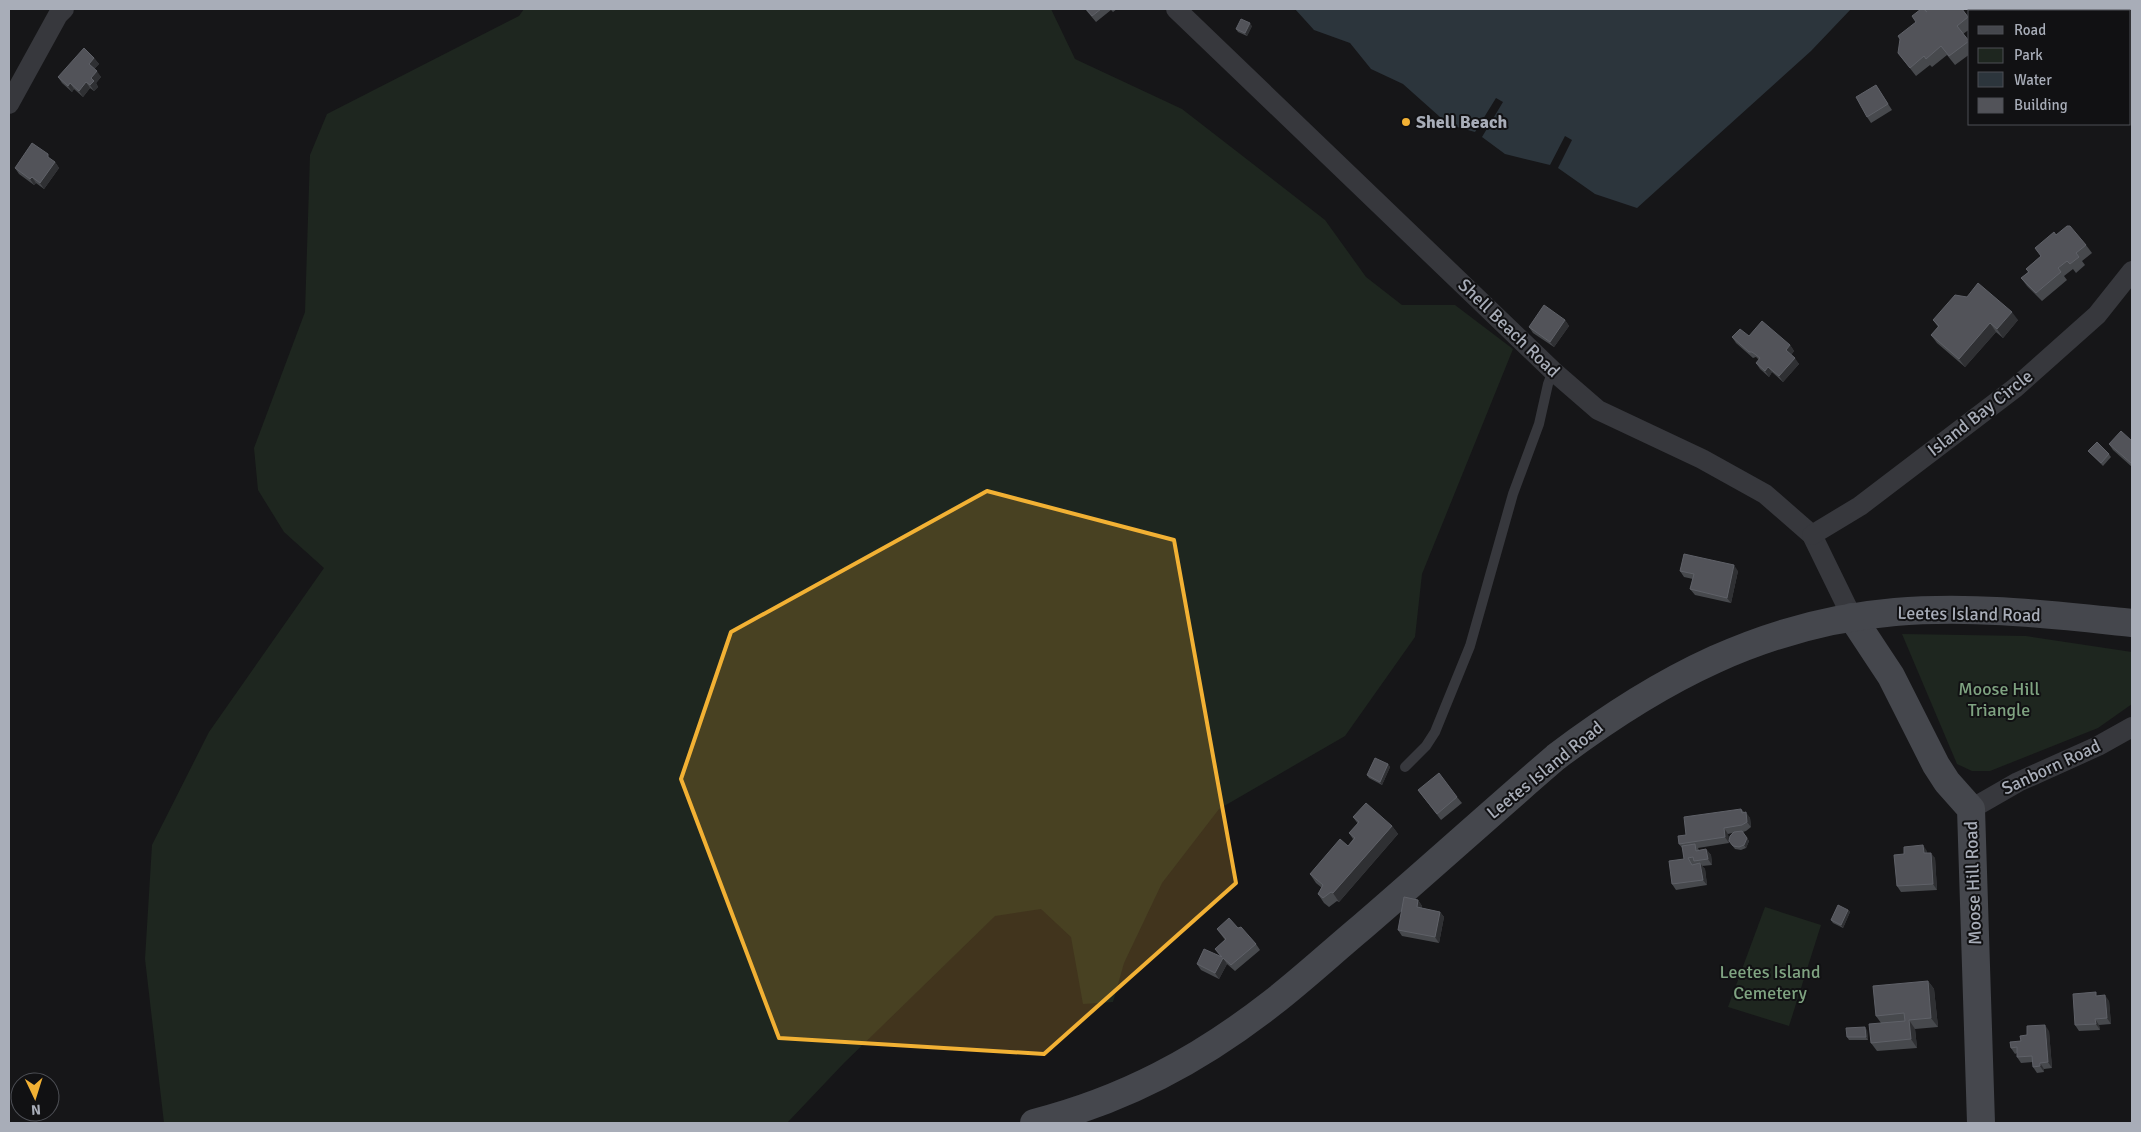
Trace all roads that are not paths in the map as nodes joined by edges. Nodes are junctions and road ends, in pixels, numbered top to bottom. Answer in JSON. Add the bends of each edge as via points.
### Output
{"nodes":[{"id":1,"x":64,"y":9,"type":"edge"},
{"id":2,"x":1176,"y":9,"type":"edge"},
{"id":3,"x":9,"y":104,"type":"edge"},
{"id":4,"x":2132,"y":271,"type":"edge"},
{"id":5,"x":1553,"y":371,"type":"junction"},
{"id":6,"x":1812,"y":534,"type":"junction"},
{"id":7,"x":1852,"y":617,"type":"junction"},
{"id":8,"x":2132,"y":623,"type":"edge"},
{"id":9,"x":2132,"y":726,"type":"edge"},
{"id":10,"x":1404,"y":767,"type":"dead end"},
{"id":11,"x":1971,"y":808,"type":"junction"},
{"id":12,"x":1034,"y":1123,"type":"edge"},
{"id":13,"x":1981,"y":1123,"type":"edge"}],
"edges":[{"from":1,"to":3,"type":"street"},
{"from":2,"to":5,"type":"street","name":"Shell Beach Road"},
{"from":4,"to":6,"type":"street","name":"Island Bay Circle","via":[[2097,315],[2015,388],[1860,506]]},
{"from":5,"to":6,"type":"street","name":"Shell Beach Road","via":[[1598,410],[1702,459],[1765,494]]},
{"from":5,"to":10,"type":"lane","via":[[1513,494],[1470,646],[1435,732],[1426,746]]},
{"from":6,"to":7,"type":"street","name":"Shell Beach Road"},
{"from":7,"to":8,"type":"main road","name":"Leetes Island Road","via":[[1943,610]]},
{"from":7,"to":11,"type":"main road","name":"Moose Hill Road","via":[[1891,676],[1936,765]]},
{"from":7,"to":12,"type":"main road","name":"Leetes Island Road","via":[[1807,626],[1728,653],[1638,699],[1556,757],[1301,980],[1243,1025],[1175,1069],[1145,1084],[1085,1108]]},
{"from":9,"to":11,"type":"street","name":"Sanborn Road"},
{"from":11,"to":13,"type":"main road","name":"Moose Hill Road"}]}
